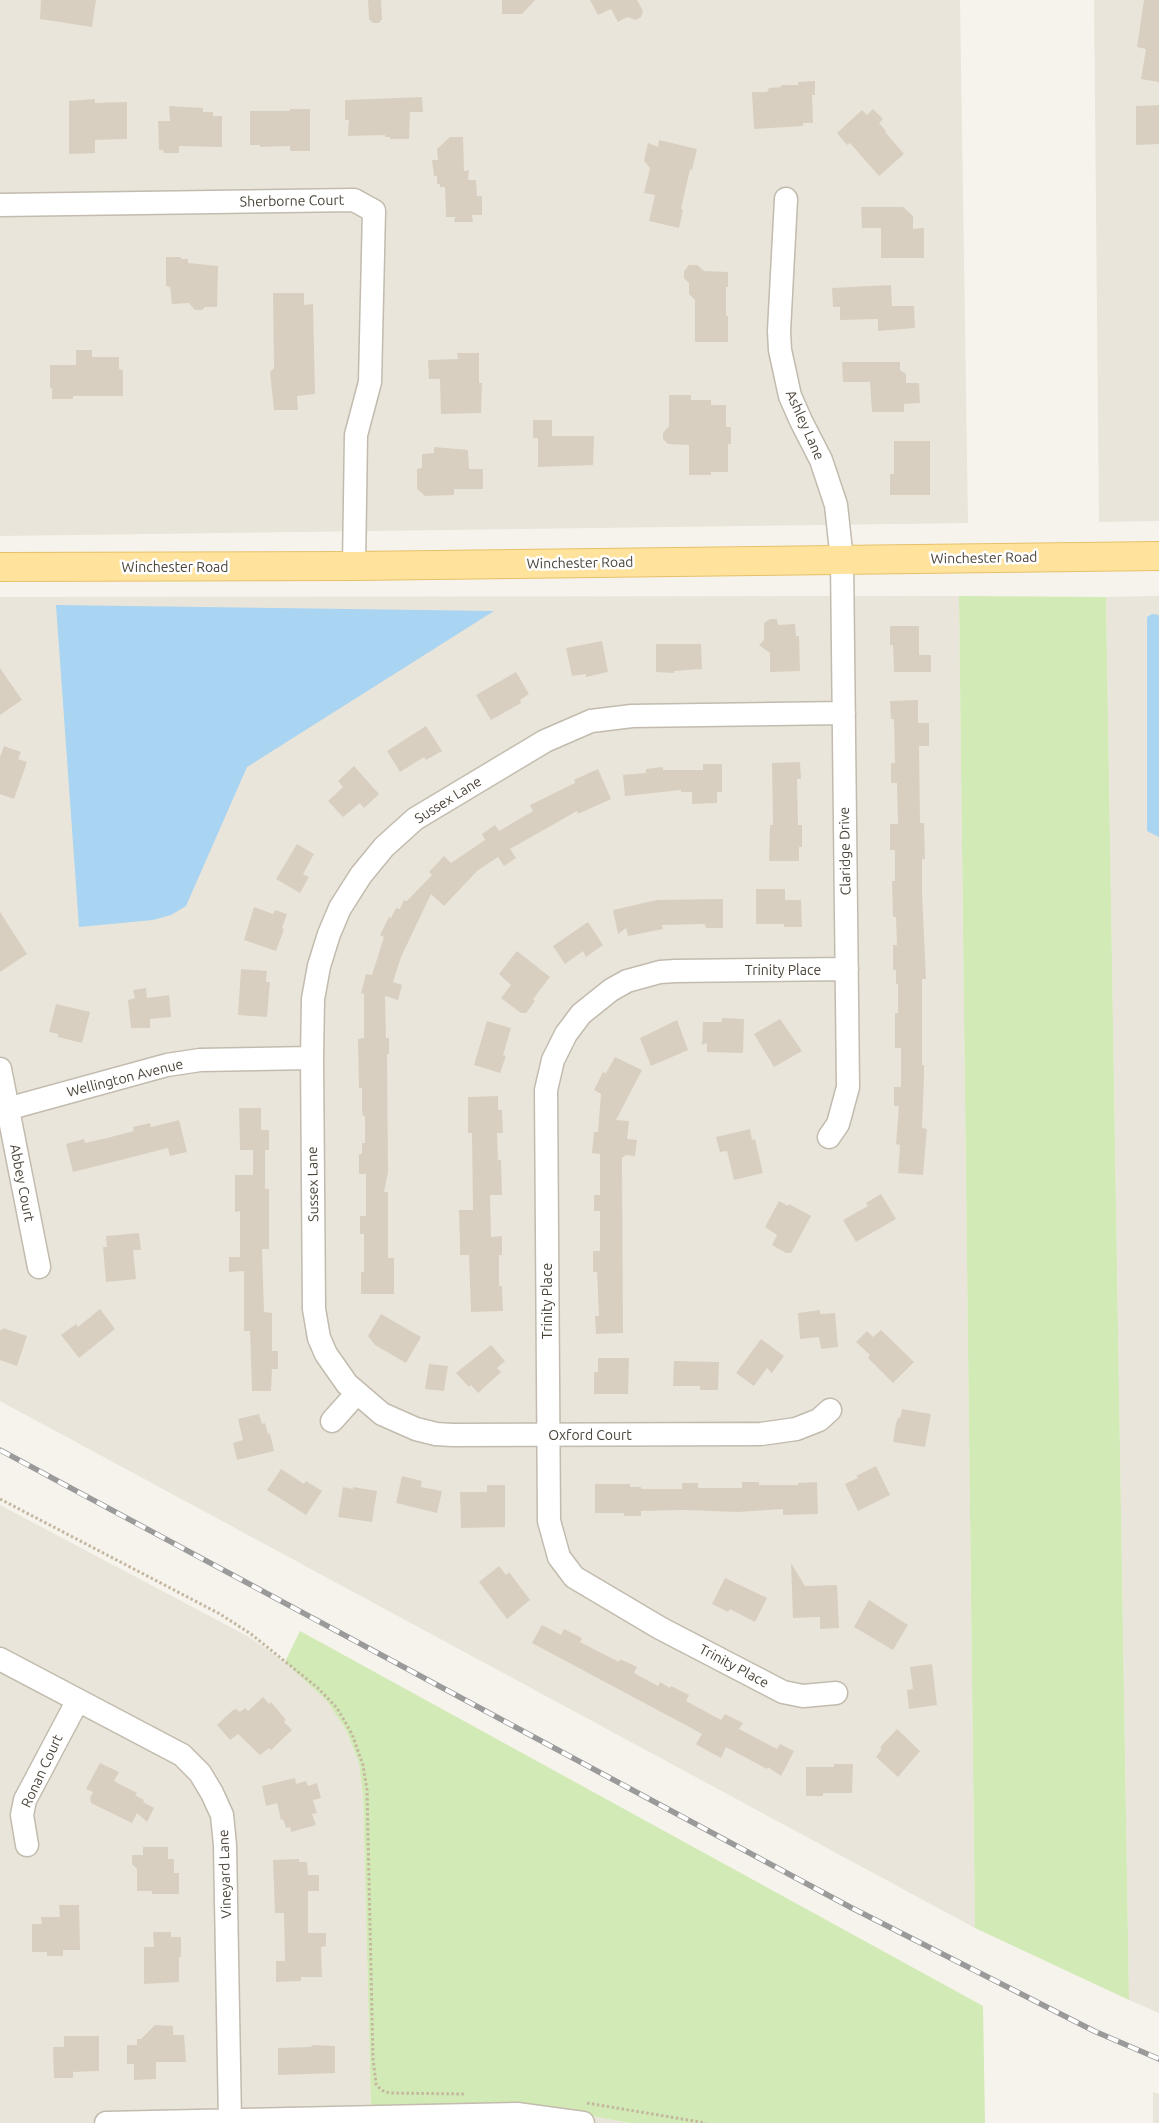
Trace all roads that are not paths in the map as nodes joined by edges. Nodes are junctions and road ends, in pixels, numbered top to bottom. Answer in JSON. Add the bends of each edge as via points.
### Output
{"nodes":[{"id":1,"x":786,"y":199,"type":"dead end"},
{"id":2,"x":0,"y":205,"type":"edge"},
{"id":3,"x":1159,"y":556,"type":"edge"},
{"id":4,"x":842,"y":560,"type":"junction"},
{"id":5,"x":354,"y":566,"type":"junction"},
{"id":6,"x":0,"y":567,"type":"edge"},
{"id":7,"x":844,"y":713,"type":"junction"},
{"id":8,"x":847,"y":970,"type":"junction"},
{"id":9,"x":312,"y":1058,"type":"junction"},
{"id":10,"x":0,"y":1069,"type":"edge"},
{"id":11,"x":4,"y":1110,"type":"edge"},
{"id":12,"x":829,"y":1137,"type":"dead end"},
{"id":13,"x":39,"y":1267,"type":"dead end"},
{"id":14,"x":356,"y":1393,"type":"junction"},
{"id":15,"x":830,"y":1410,"type":"dead end"},
{"id":16,"x":332,"y":1421,"type":"dead end"},
{"id":17,"x":548,"y":1435,"type":"junction"},
{"id":18,"x":0,"y":1659,"type":"edge"},
{"id":19,"x":836,"y":1693,"type":"dead end"},
{"id":20,"x":78,"y":1700,"type":"junction"},
{"id":21,"x":27,"y":1845,"type":"dead end"},
{"id":22,"x":581,"y":2113,"type":"edge"},
{"id":23,"x":352,"y":2121,"type":"edge"},
{"id":24,"x":230,"y":2122,"type":"junction"},
{"id":25,"x":106,"y":2123,"type":"edge"}],
"edges":[{"from":1,"to":4,"type":"street","name":"Ashley Lane","via":[[780,350],[790,396],[821,460],[836,505]]},
{"from":2,"to":5,"type":"street","name":"Sherborne Court","via":[[354,200],[374,211],[370,382],[356,435]]},
{"from":3,"to":4,"type":"main road","name":"Winchester Road"},
{"from":4,"to":5,"type":"main road","name":"Winchester Road"},
{"from":4,"to":7,"type":"street","name":"Claridge Drive"},
{"from":5,"to":6,"type":"main road","name":"Winchester Road"},
{"from":7,"to":8,"type":"street","name":"Claridge Drive"},
{"from":7,"to":9,"type":"street","name":"Sussex Lane","via":[[632,716],[591,721],[545,741],[414,819],[361,874],[340,908],[319,966],[313,998]]},
{"from":8,"to":12,"type":"street","name":"Claridge Drive","via":[[848,1087],[838,1124]]},
{"from":8,"to":17,"type":"street","name":"Trinity Place","via":[[660,972],[627,981],[611,990],[581,1014],[566,1034],[553,1060],[546,1090]]},
{"from":9,"to":11,"type":"street","name":"Wellington Avenue","via":[[200,1060],[167,1065]]},
{"from":9,"to":14,"type":"street","name":"Sussex Lane","via":[[314,1309],[319,1338],[326,1354]]},
{"from":10,"to":11,"type":"street","name":"Abbey Court"},
{"from":11,"to":13,"type":"street","name":"Abbey Court"},
{"from":14,"to":16,"type":"street"},
{"from":14,"to":17,"type":"street","name":"Oxford Court","via":[[393,1420],[436,1434]]},
{"from":15,"to":17,"type":"street","name":"Oxford Court","via":[[819,1420],[796,1428],[760,1434]]},
{"from":17,"to":19,"type":"street","name":"Trinity Place","via":[[549,1521],[559,1557],[574,1577],[660,1628],[783,1692],[803,1696]]},
{"from":18,"to":20,"type":"street","name":"Vineyard Lane"},
{"from":20,"to":21,"type":"street","name":"Ronan Court","via":[[25,1800],[22,1815]]},
{"from":20,"to":24,"type":"street","name":"Vineyard Lane","via":[[182,1755],[200,1773],[222,1815],[226,1855]]},
{"from":22,"to":23,"type":"street"},
{"from":23,"to":24,"type":"street"},
{"from":24,"to":25,"type":"street"}]}
